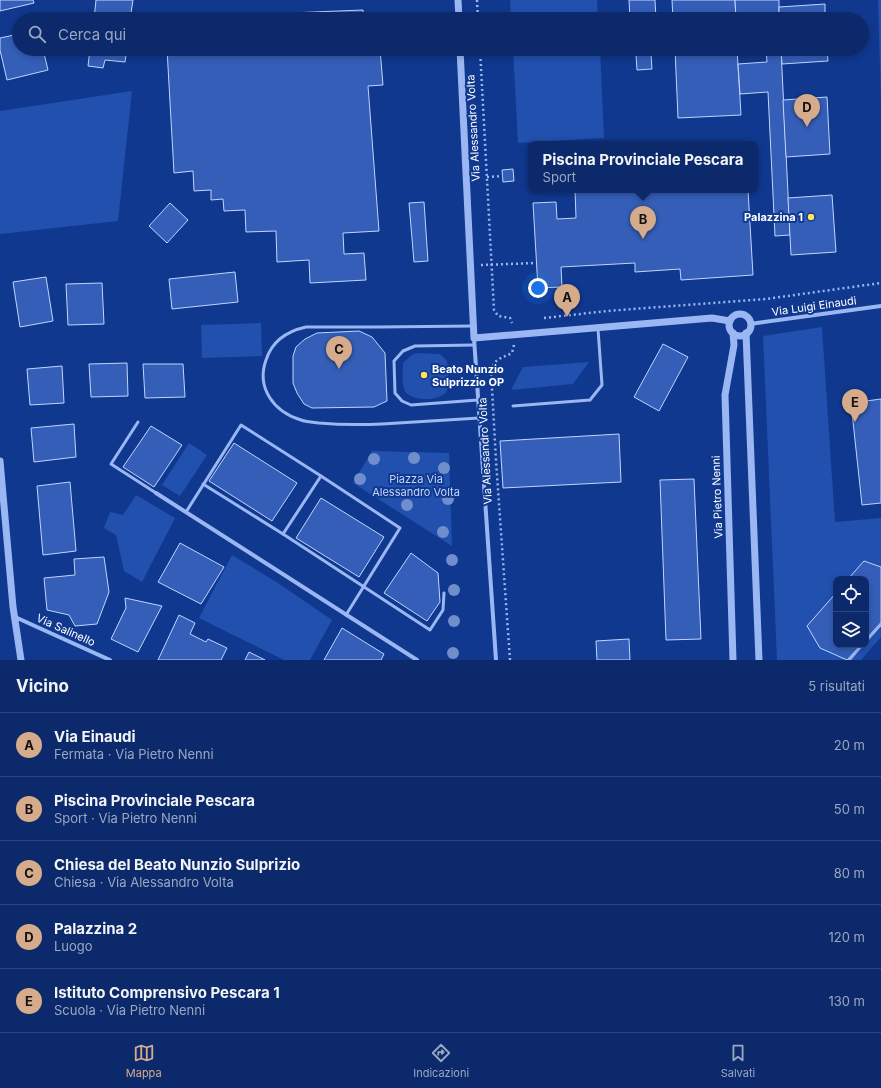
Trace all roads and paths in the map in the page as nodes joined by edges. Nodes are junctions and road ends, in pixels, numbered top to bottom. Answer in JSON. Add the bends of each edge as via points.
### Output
{"nodes":[{"id":1,"x":458,"y":0,"type":"edge"},
{"id":2,"x":477,"y":0,"type":"edge"},
{"id":3,"x":459,"y":12,"type":"edge"},
{"id":4,"x":478,"y":12,"type":"edge"},
{"id":5,"x":460,"y":56,"type":"edge"},
{"id":6,"x":480,"y":56,"type":"edge"},
{"id":7,"x":503,"y":176,"type":"dead end"},
{"id":8,"x":487,"y":177,"type":"junction"},
{"id":9,"x":536,"y":263,"type":"dead end"},
{"id":10,"x":492,"y":264,"type":"junction"},
{"id":11,"x":470,"y":265,"type":"junction"},
{"id":12,"x":881,"y":283,"type":"edge"},
{"id":13,"x":881,"y":306,"type":"edge"},
{"id":14,"x":540,"y":319,"type":"dead end"},
{"id":15,"x":730,"y":320,"type":"junction"},
{"id":16,"x":519,"y":322,"type":"dead end"},
{"id":17,"x":512,"y":323,"type":"junction"},
{"id":18,"x":750,"y":324,"type":"junction"},
{"id":19,"x":473,"y":326,"type":"junction"},
{"id":20,"x":598,"y":327,"type":"junction"},
{"id":21,"x":733,"y":333,"type":"junction"},
{"id":22,"x":513,"y":334,"type":"junction"},
{"id":23,"x":746,"y":334,"type":"junction"},
{"id":24,"x":474,"y":341,"type":"junction"},
{"id":25,"x":478,"y":400,"type":"junction"},
{"id":26,"x":513,"y":406,"type":"dead end"},
{"id":27,"x":480,"y":418,"type":"junction"},
{"id":28,"x":138,"y":422,"type":"dead end"},
{"id":29,"x":0,"y":461,"type":"edge"},
{"id":30,"x":321,"y":476,"type":"junction"},
{"id":31,"x":203,"y":484,"type":"junction"},
{"id":32,"x":156,"y":493,"type":"joint"},
{"id":33,"x":186,"y":512,"type":"junction"},
{"id":34,"x":283,"y":534,"type":"junction"},
{"id":35,"x":364,"y":587,"type":"junction"},
{"id":36,"x":444,"y":593,"type":"dead end"},
{"id":37,"x":346,"y":615,"type":"junction"},
{"id":38,"x":15,"y":617,"type":"junction"},
{"id":39,"x":881,"y":624,"type":"edge"},
{"id":40,"x":869,"y":638,"type":"edge"},
{"id":41,"x":859,"y":648,"type":"edge"},
{"id":42,"x":21,"y":660,"type":"edge"},
{"id":43,"x":110,"y":660,"type":"edge"},
{"id":44,"x":417,"y":660,"type":"edge"},
{"id":45,"x":496,"y":660,"type":"edge"},
{"id":46,"x":510,"y":660,"type":"edge"},
{"id":47,"x":733,"y":660,"type":"edge"},
{"id":48,"x":759,"y":660,"type":"edge"},
{"id":49,"x":849,"y":660,"type":"edge"}],
"edges":[{"from":1,"to":3,"type":"street"},
{"from":2,"to":4,"type":"path"},
{"from":5,"to":11,"type":"street","name":"Via Alessandro Volta"},
{"from":6,"to":8,"type":"path","name":"Via Alessandro Volta"},
{"from":7,"to":8,"type":"path"},
{"from":8,"to":10,"type":"path","name":"Via Alessandro Volta"},
{"from":9,"to":10,"type":"path"},
{"from":10,"to":11,"type":"path"},
{"from":10,"to":17,"type":"path","name":"Via Alessandro Volta","via":[[494,310],[498,316],[510,318]]},
{"from":11,"to":19,"type":"street","name":"Via Alessandro Volta"},
{"from":12,"to":14,"type":"path","via":[[766,299],[607,311]]},
{"from":13,"to":18,"type":"street","name":"Via Luigi Einaudi"},
{"from":15,"to":18,"type":"street","via":[[742,314]]},
{"from":15,"to":20,"type":"street","via":[[712,318]]},
{"from":15,"to":21,"type":"street","via":[[729,327]]},
{"from":16,"to":17,"type":"path"},
{"from":17,"to":22,"type":"path","name":"Via Alessandro Volta"},
{"from":18,"to":23,"type":"street"},
{"from":19,"to":24,"type":"street","name":"Via Alessandro Volta"},
{"from":19,"to":27,"type":"lane","via":[[300,328],[287,333],[275,343],[265,361],[263,374],[264,385],[271,400],[283,413],[301,421],[346,425]]},
{"from":20,"to":22,"type":"street"},
{"from":20,"to":26,"type":"lane","via":[[602,385],[590,400]]},
{"from":21,"to":23,"type":"street","via":[[740,336]]},
{"from":21,"to":47,"type":"street","name":"Via Pietro Nenni","via":[[734,345],[725,394]]},
{"from":22,"to":24,"type":"street"},
{"from":22,"to":46,"type":"path","name":"Via Alessandro Volta","via":[[512,353],[493,363],[491,370]]},
{"from":23,"to":48,"type":"street"},
{"from":24,"to":25,"type":"street","name":"Via Alessandro Volta"},
{"from":24,"to":25,"type":"lane","via":[[415,346],[403,352],[394,361],[395,393],[402,401],[411,405]]},
{"from":25,"to":27,"type":"street","name":"Via Alessandro Volta"},
{"from":27,"to":45,"type":"street","name":"Via Alessandro Volta"},
{"from":28,"to":32,"type":"lane","via":[[111,464]]},
{"from":29,"to":38,"type":"street"},
{"from":30,"to":31,"type":"lane","via":[[241,425]]},
{"from":30,"to":34,"type":"lane"},
{"from":30,"to":35,"type":"lane","via":[[400,528]]},
{"from":31,"to":33,"type":"lane"},
{"from":31,"to":34,"type":"lane"},
{"from":32,"to":33,"type":"street"},
{"from":33,"to":37,"type":"street"},
{"from":34,"to":35,"type":"lane"},
{"from":35,"to":36,"type":"lane","via":[[430,630],[443,610]]},
{"from":35,"to":37,"type":"lane"},
{"from":37,"to":44,"type":"street"},
{"from":38,"to":42,"type":"street"},
{"from":38,"to":43,"type":"street","name":"Via Salinello"},
{"from":39,"to":40,"type":"lane"},
{"from":41,"to":49,"type":"lane"}]}
